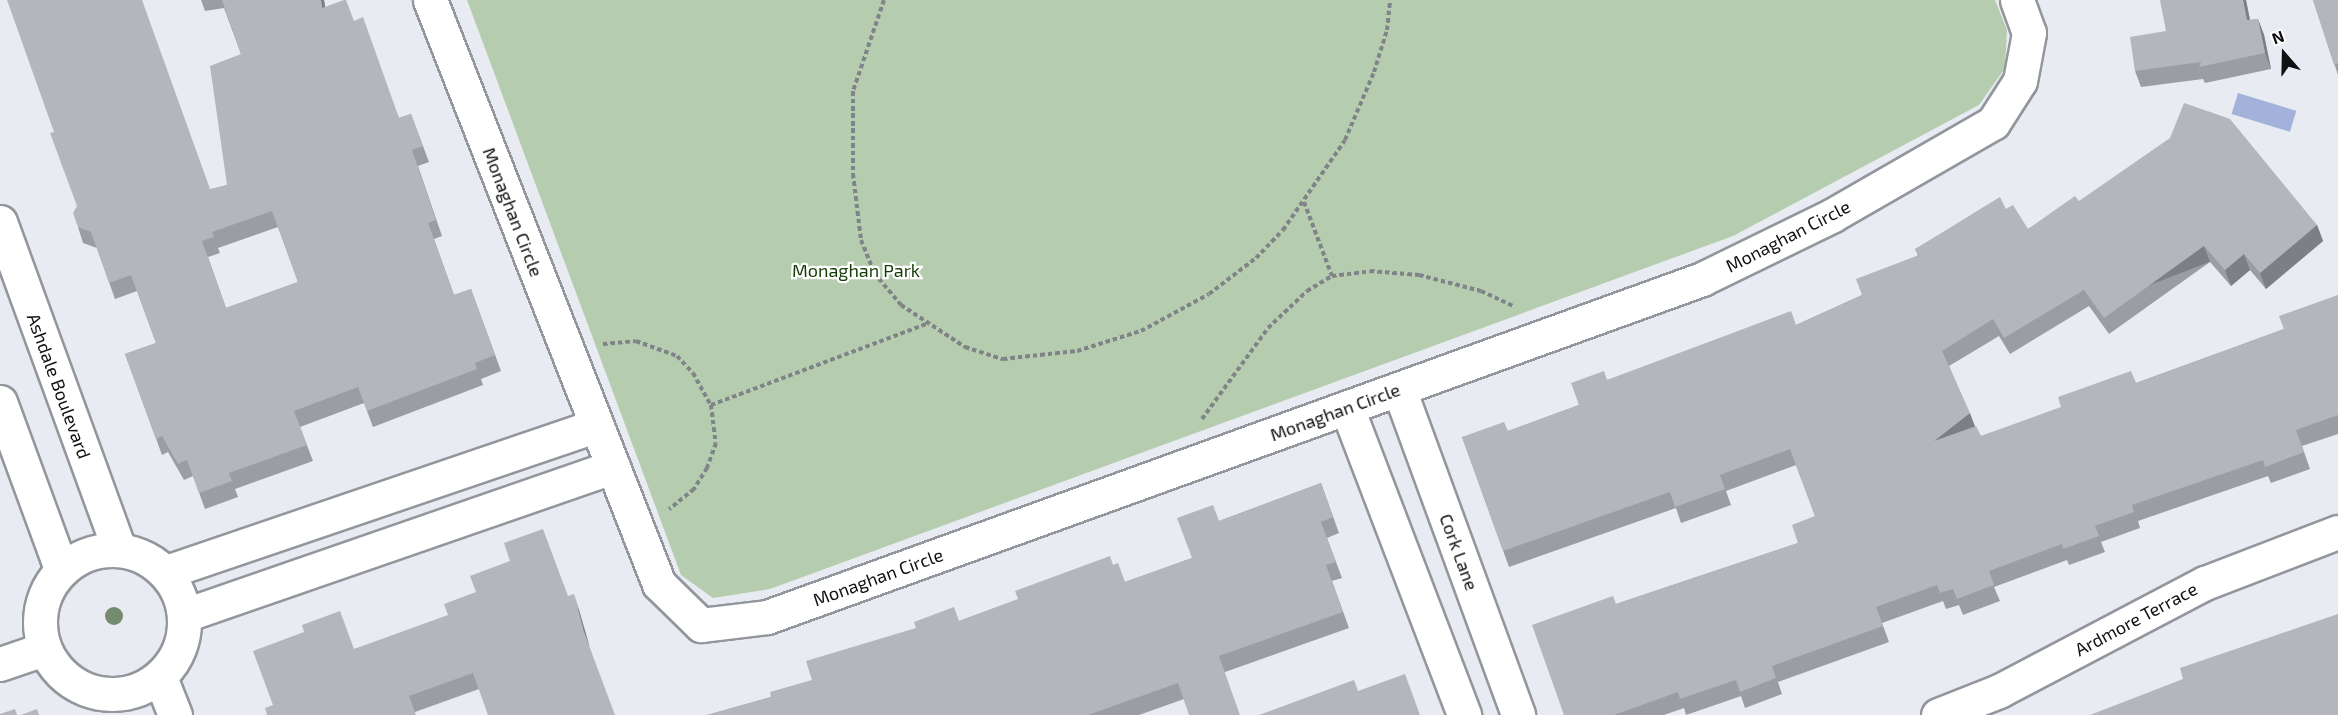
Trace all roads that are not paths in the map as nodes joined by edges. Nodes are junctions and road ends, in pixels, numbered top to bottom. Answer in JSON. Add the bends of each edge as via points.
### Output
{"nodes":[{"id":1,"x":430,"y":0,"type":"edge"},
{"id":2,"x":2017,"y":0,"type":"edge"},
{"id":3,"x":0,"y":222,"type":"edge"},
{"id":4,"x":1399,"y":389,"type":"junction"},
{"id":5,"x":0,"y":402,"type":"edge"},
{"id":6,"x":1347,"y":408,"type":"junction"},
{"id":7,"x":597,"y":425,"type":"junction"},
{"id":8,"x":614,"y":467,"type":"junction"},
{"id":9,"x":2338,"y":532,"type":"edge"},
{"id":10,"x":119,"y":549,"type":"junction"},
{"id":11,"x":61,"y":569,"type":"junction"},
{"id":12,"x":165,"y":572,"type":"junction"},
{"id":13,"x":185,"y":615,"type":"junction"},
{"id":14,"x":44,"y":649,"type":"junction"},
{"id":15,"x":0,"y":664,"type":"edge"},
{"id":16,"x":160,"y":677,"type":"junction"},
{"id":17,"x":107,"y":705,"type":"edge"},
{"id":18,"x":175,"y":715,"type":"edge"},
{"id":19,"x":1464,"y":715,"type":"edge"},
{"id":20,"x":1518,"y":715,"type":"edge"},
{"id":21,"x":1938,"y":715,"type":"edge"}],
"edges":[{"from":1,"to":7,"type":"street","name":"Monaghan Circle"},
{"from":2,"to":4,"type":"street","name":"Monaghan Circle","via":[[2029,33],[2020,81],[1993,123],[1831,216],[1702,279]]},
{"from":3,"to":10,"type":"street","name":"Ashdale Boulevard"},
{"from":4,"to":6,"type":"street","name":"Monaghan Circle"},
{"from":4,"to":20,"type":"street","name":"Cork Lane"},
{"from":5,"to":11,"type":"street"},
{"from":6,"to":8,"type":"street","name":"Monaghan Circle","via":[[767,617],[701,625],[659,584]]},
{"from":6,"to":19,"type":"street"},
{"from":7,"to":8,"type":"street","name":"Monaghan Circle"},
{"from":7,"to":12,"type":"street"},
{"from":8,"to":13,"type":"street"},
{"from":9,"to":21,"type":"street","name":"Ardmore Terrace","via":[[2205,583],[1999,691]]},
{"from":10,"to":11,"type":"street","via":[[82,555]]},
{"from":10,"to":12,"type":"street","via":[[143,556]]},
{"from":11,"to":14,"type":"street","via":[[42,598],[39,624]]},
{"from":12,"to":13,"type":"street","via":[[179,592]]},
{"from":13,"to":16,"type":"street","via":[[183,640]]},
{"from":14,"to":15,"type":"street"},
{"from":14,"to":17,"type":"street","via":[[58,672]]},
{"from":16,"to":17,"type":"street"},
{"from":16,"to":18,"type":"street"}]}
